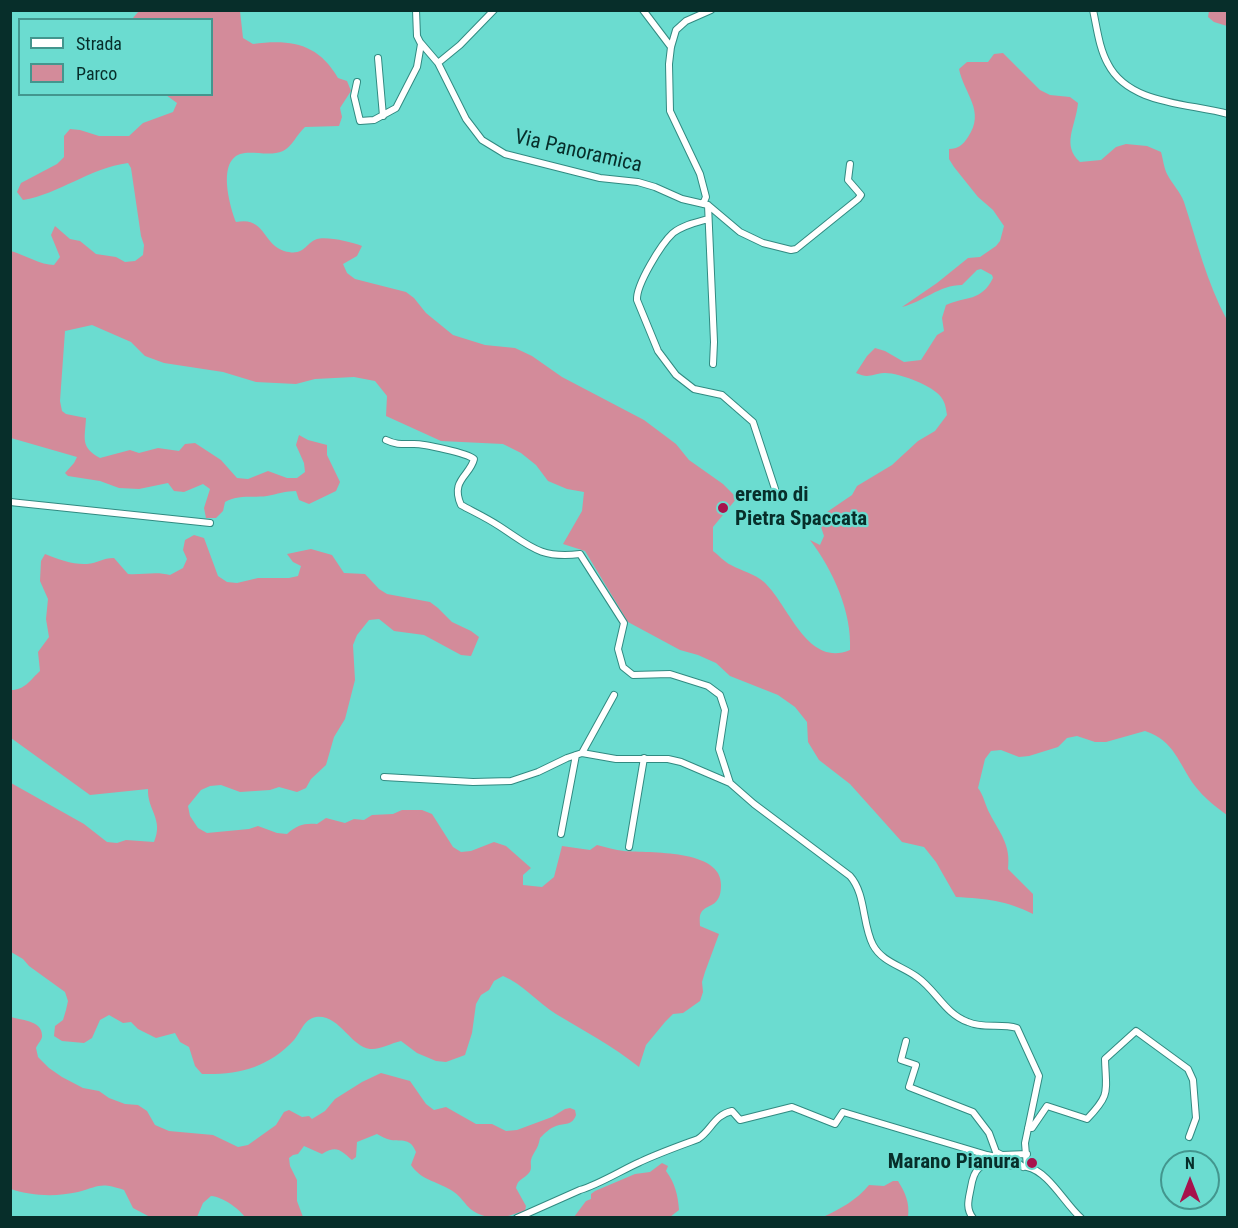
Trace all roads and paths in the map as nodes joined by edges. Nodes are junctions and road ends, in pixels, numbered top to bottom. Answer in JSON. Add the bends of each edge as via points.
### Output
{"nodes":[{"id":1,"x":416,"y":10,"type":"edge"},
{"id":2,"x":494,"y":10,"type":"edge"},
{"id":3,"x":643,"y":10,"type":"edge"},
{"id":4,"x":711,"y":10,"type":"edge"},
{"id":5,"x":1093,"y":10,"type":"edge"},
{"id":6,"x":421,"y":44,"type":"junction"},
{"id":7,"x":670,"y":47,"type":"junction"},
{"id":8,"x":378,"y":58,"type":"dead end"},
{"id":9,"x":438,"y":63,"type":"junction"},
{"id":10,"x":357,"y":82,"type":"dead end"},
{"id":11,"x":1227,"y":114,"type":"edge"},
{"id":12,"x":383,"y":116,"type":"junction"},
{"id":13,"x":850,"y":164,"type":"dead end"},
{"id":14,"x":705,"y":205,"type":"junction"},
{"id":15,"x":708,"y":219,"type":"junction"},
{"id":16,"x":713,"y":364,"type":"dead end"},
{"id":17,"x":386,"y":440,"type":"dead end"},
{"id":18,"x":778,"y":498,"type":"dead end"},
{"id":19,"x":10,"y":502,"type":"edge"},
{"id":20,"x":210,"y":523,"type":"dead end"},
{"id":21,"x":614,"y":695,"type":"dead end"},
{"id":22,"x":579,"y":754,"type":"junction"},
{"id":23,"x":644,"y":758,"type":"junction"},
{"id":24,"x":384,"y":777,"type":"dead end"},
{"id":25,"x":730,"y":783,"type":"junction"},
{"id":26,"x":561,"y":834,"type":"dead end"},
{"id":27,"x":629,"y":847,"type":"dead end"},
{"id":28,"x":906,"y":1041,"type":"dead end"},
{"id":29,"x":1028,"y":1128,"type":"junction"},
{"id":30,"x":1189,"y":1137,"type":"dead end"},
{"id":31,"x":1028,"y":1154,"type":"junction"},
{"id":32,"x":1025,"y":1167,"type":"junction"},
{"id":33,"x":517,"y":1218,"type":"edge"},
{"id":34,"x":974,"y":1218,"type":"edge"},
{"id":35,"x":1081,"y":1218,"type":"edge"}],
"edges":[{"from":1,"to":6,"type":"street"},
{"from":2,"to":9,"type":"street"},
{"from":3,"to":7,"type":"street"},
{"from":4,"to":7,"type":"street","via":[[681,25]]},
{"from":5,"to":11,"type":"street","via":[[1104,57],[1125,85],[1179,106]]},
{"from":6,"to":9,"type":"street","name":"Via Panoramica"},
{"from":6,"to":12,"type":"street","via":[[417,67],[398,105]]},
{"from":7,"to":14,"type":"street","via":[[670,111],[700,174]]},
{"from":8,"to":12,"type":"street"},
{"from":9,"to":14,"type":"street","name":"Via Panoramica","via":[[466,119],[482,140],[505,154],[600,178],[638,182]]},
{"from":10,"to":12,"type":"street","via":[[354,98],[360,121]]},
{"from":13,"to":14,"type":"street","via":[[848,180],[861,195],[796,249],[776,247],[747,236]]},
{"from":14,"to":15,"type":"street"},
{"from":15,"to":16,"type":"street"},
{"from":15,"to":18,"type":"street","via":[[672,234],[645,275],[637,300],[658,351],[676,375],[694,389],[722,395],[753,422]]},
{"from":17,"to":25,"type":"street","via":[[470,456],[474,462],[460,479],[462,505],[528,547],[561,556],[580,555],[624,623],[618,649],[623,667],[633,675],[670,674],[708,686],[720,695],[725,711],[719,749]]},
{"from":19,"to":20,"type":"street"},
{"from":21,"to":22,"type":"street"},
{"from":22,"to":23,"type":"street"},
{"from":22,"to":24,"type":"street","via":[[511,781]]},
{"from":22,"to":26,"type":"street"},
{"from":23,"to":25,"type":"street","via":[[681,762]]},
{"from":23,"to":27,"type":"street"},
{"from":25,"to":29,"type":"street","via":[[850,876],[857,886],[872,942],[885,959],[918,978],[960,1019],[1017,1028],[1039,1076]]},
{"from":28,"to":31,"type":"street","via":[[901,1060],[916,1065],[909,1088],[972,1112],[989,1133],[996,1152]]},
{"from":29,"to":30,"type":"street","via":[[1032,1128],[1047,1106],[1087,1119],[1106,1095],[1106,1059],[1136,1031],[1188,1069],[1194,1080],[1196,1118]]},
{"from":29,"to":31,"type":"street"},
{"from":31,"to":32,"type":"street"},
{"from":32,"to":33,"type":"street","via":[[843,1112],[835,1124],[792,1107],[740,1120],[732,1111],[723,1114],[698,1139]]},
{"from":32,"to":34,"type":"street","via":[[989,1163],[976,1170],[968,1204]]},
{"from":32,"to":35,"type":"street","via":[[1051,1184]]}]}
